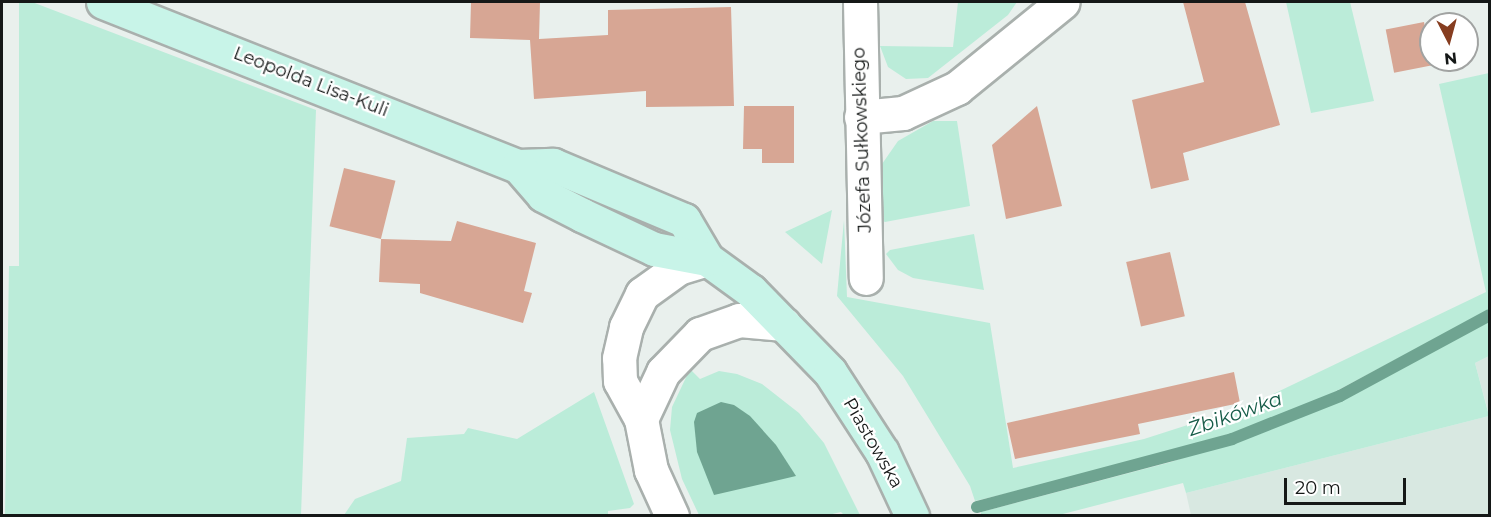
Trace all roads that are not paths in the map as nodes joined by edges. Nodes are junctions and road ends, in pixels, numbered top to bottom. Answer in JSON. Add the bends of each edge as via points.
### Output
{"nodes":[{"id":1,"x":103,"y":2,"type":"edge"},
{"id":2,"x":860,"y":2,"type":"edge"},
{"id":3,"x":1063,"y":2,"type":"edge"},
{"id":4,"x":861,"y":117,"type":"junction"},
{"id":5,"x":707,"y":259,"type":"junction"},
{"id":6,"x":866,"y":278,"type":"dead end"},
{"id":7,"x":783,"y":324,"type":"junction"},
{"id":8,"x":830,"y":372,"type":"joint"},
{"id":9,"x":641,"y":419,"type":"junction"},
{"id":10,"x":672,"y":516,"type":"edge"},
{"id":11,"x":912,"y":516,"type":"edge"}],
"edges":[{"from":1,"to":5,"type":"street","name":"Leopolda Lisa-Kuli","via":[[518,166],[553,165],[684,220]]},
{"from":2,"to":4,"type":"street","name":"Józefa Sułkowskiego"},
{"from":3,"to":4,"type":"street","via":[[957,88],[903,113]]},
{"from":4,"to":6,"type":"street","name":"Józefa Sułkowskiego"},
{"from":5,"to":7,"type":"street","name":"Leopolda Lisa-Kuli","via":[[750,291]]},
{"from":5,"to":9,"type":"street","via":[[666,275],[642,294],[630,315],[620,381]]},
{"from":7,"to":8,"type":"street","name":"Leopolda Lisa-Kuli"},
{"from":7,"to":9,"type":"street","via":[[739,320],[700,334],[663,372]]},
{"from":8,"to":11,"type":"street","name":"Piastowska","via":[[882,452]]},
{"from":9,"to":10,"type":"street","via":[[651,470]]}]}
